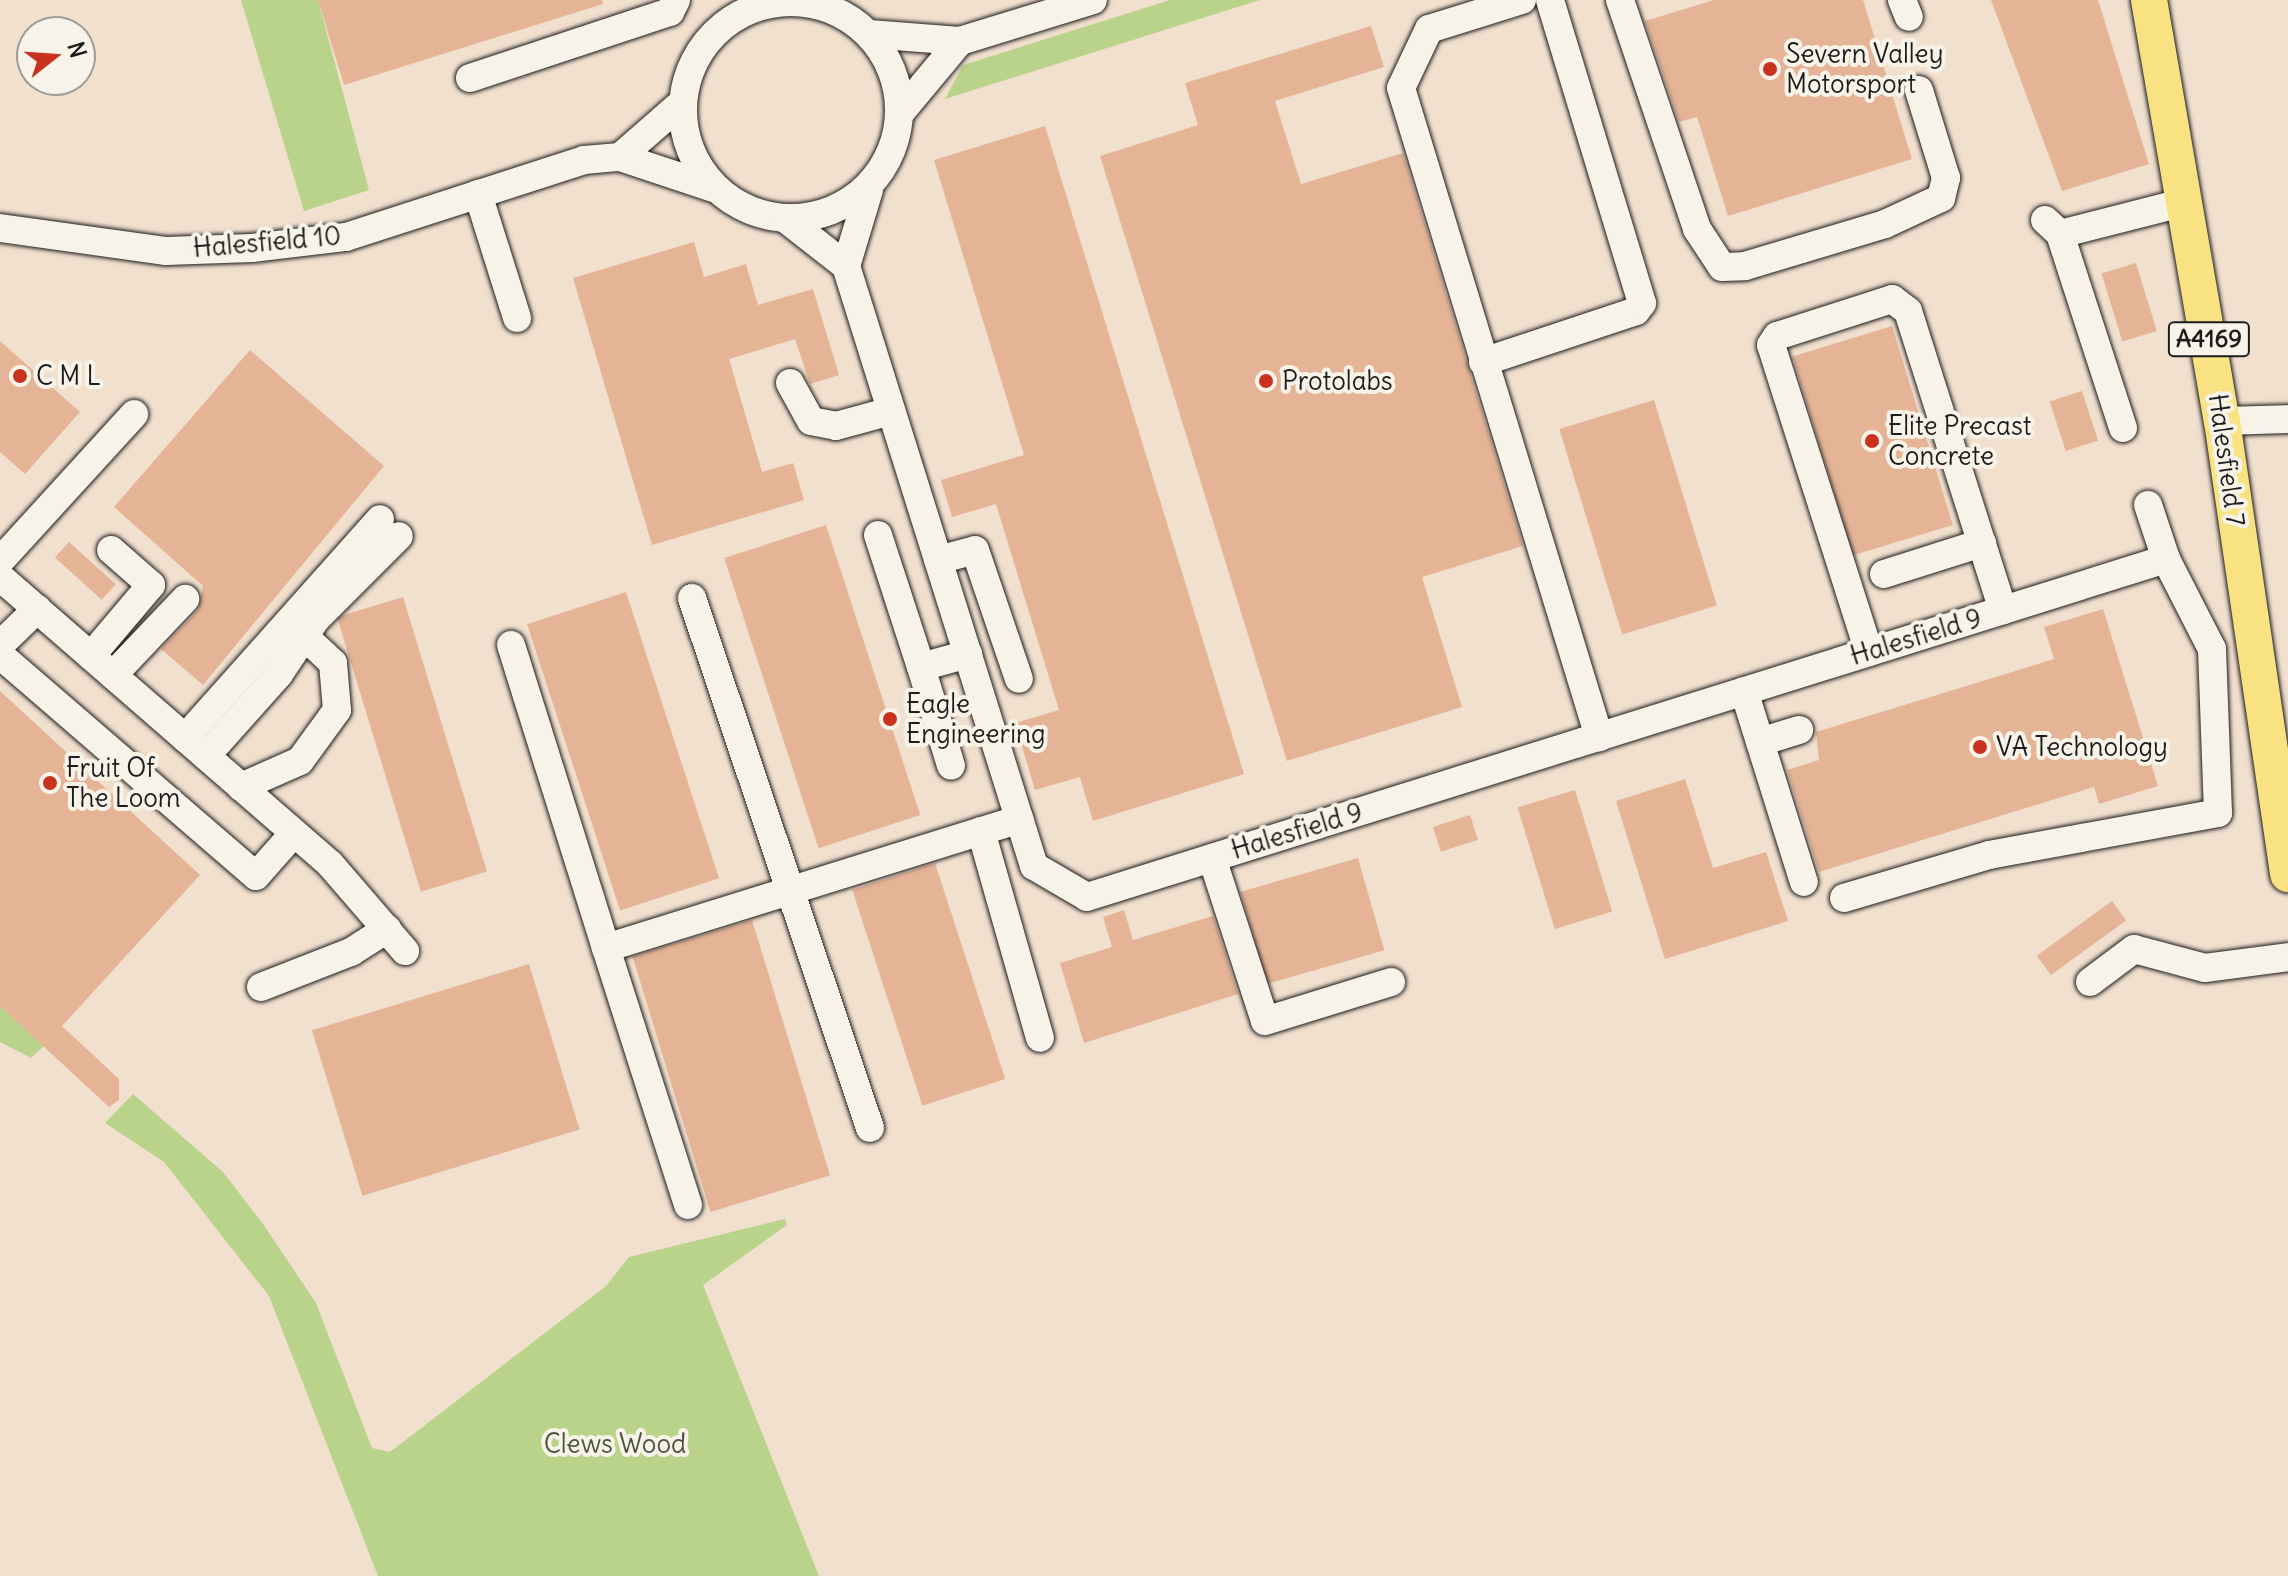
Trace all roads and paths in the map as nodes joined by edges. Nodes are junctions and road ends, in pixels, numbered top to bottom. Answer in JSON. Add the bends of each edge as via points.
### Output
{"nodes":[{"id":1,"x":676,"y":0,"type":"edge"},
{"id":2,"x":798,"y":0,"type":"edge"},
{"id":3,"x":1093,"y":0,"type":"edge"},
{"id":4,"x":1522,"y":0,"type":"edge"},
{"id":5,"x":1550,"y":0,"type":"edge"},
{"id":6,"x":1620,"y":0,"type":"edge"},
{"id":7,"x":2149,"y":0,"type":"edge"},
{"id":8,"x":1058,"y":5,"type":"edge"},
{"id":9,"x":736,"y":8,"type":"edge"},
{"id":10,"x":869,"y":34,"type":"junction"},
{"id":11,"x":960,"y":41,"type":"junction"},
{"id":12,"x":470,"y":78,"type":"dead end"},
{"id":13,"x":1919,"y":90,"type":"dead end"},
{"id":14,"x":682,"y":103,"type":"junction"},
{"id":15,"x":900,"y":113,"type":"junction"},
{"id":16,"x":620,"y":157,"type":"junction"},
{"id":17,"x":714,"y":188,"type":"junction"},
{"id":18,"x":869,"y":190,"type":"junction"},
{"id":19,"x":478,"y":194,"type":"junction"},
{"id":20,"x":2186,"y":202,"type":"junction"},
{"id":21,"x":786,"y":219,"type":"junction"},
{"id":22,"x":0,"y":228,"type":"edge"},
{"id":23,"x":846,"y":266,"type":"junction"},
{"id":24,"x":517,"y":318,"type":"dead end"},
{"id":25,"x":1483,"y":362,"type":"junction"},
{"id":26,"x":790,"y":383,"type":"dead end"},
{"id":27,"x":891,"y":411,"type":"junction"},
{"id":28,"x":134,"y":414,"type":"dead end"},
{"id":29,"x":2288,"y":419,"type":"edge"},
{"id":30,"x":2222,"y":421,"type":"junction"},
{"id":31,"x":2123,"y":428,"type":"dead end"},
{"id":32,"x":2148,"y":505,"type":"dead end"},
{"id":33,"x":878,"y":535,"type":"dead end"},
{"id":34,"x":1982,"y":543,"type":"junction"},
{"id":35,"x":111,"y":550,"type":"dead end"},
{"id":36,"x":2166,"y":559,"type":"junction"},
{"id":37,"x":938,"y":560,"type":"junction"},
{"id":38,"x":0,"y":561,"type":"edge"},
{"id":39,"x":1884,"y":574,"type":"dead end"},
{"id":40,"x":0,"y":577,"type":"edge"},
{"id":41,"x":692,"y":598,"type":"dead end"},
{"id":42,"x":185,"y":599,"type":"dead end"},
{"id":43,"x":37,"y":609,"type":"junction"},
{"id":44,"x":2003,"y":610,"type":"junction"},
{"id":45,"x":304,"y":636,"type":"junction"},
{"id":46,"x":0,"y":645,"type":"edge"},
{"id":47,"x":511,"y":645,"type":"dead end"},
{"id":48,"x":1869,"y":652,"type":"junction"},
{"id":49,"x":968,"y":654,"type":"junction"},
{"id":50,"x":0,"y":655,"type":"edge"},
{"id":51,"x":91,"y":656,"type":"junction"},
{"id":52,"x":921,"y":667,"type":"junction"},
{"id":53,"x":113,"y":675,"type":"junction"},
{"id":54,"x":1019,"y":679,"type":"dead end"},
{"id":55,"x":1744,"y":691,"type":"junction"},
{"id":56,"x":1799,"y":730,"type":"dead end"},
{"id":57,"x":1599,"y":737,"type":"junction"},
{"id":58,"x":1760,"y":742,"type":"junction"},
{"id":59,"x":195,"y":747,"type":"junction"},
{"id":60,"x":951,"y":766,"type":"dead end"},
{"id":61,"x":241,"y":787,"type":"junction"},
{"id":62,"x":1019,"y":819,"type":"junction"},
{"id":63,"x":981,"y":831,"type":"junction"},
{"id":64,"x":294,"y":833,"type":"junction"},
{"id":65,"x":1212,"y":858,"type":"junction"},
{"id":66,"x":2288,"y":874,"type":"edge"},
{"id":67,"x":1804,"y":882,"type":"dead end"},
{"id":68,"x":791,"y":892,"type":"junction"},
{"id":69,"x":1844,"y":898,"type":"dead end"},
{"id":70,"x":387,"y":929,"type":"junction"},
{"id":71,"x":606,"y":948,"type":"junction"},
{"id":72,"x":405,"y":951,"type":"dead end"},
{"id":73,"x":2288,"y":957,"type":"edge"},
{"id":74,"x":1391,"y":982,"type":"dead end"},
{"id":75,"x":2090,"y":982,"type":"dead end"},
{"id":76,"x":261,"y":987,"type":"dead end"},
{"id":77,"x":1040,"y":1038,"type":"dead end"},
{"id":78,"x":870,"y":1128,"type":"dead end"},
{"id":79,"x":688,"y":1205,"type":"dead end"}],
"edges":[{"from":1,"to":12,"type":"street","via":[[670,12]]},
{"from":2,"to":9,"type":"street"},
{"from":2,"to":10,"type":"street","via":[[829,7]]},
{"from":3,"to":8,"type":"street"},
{"from":4,"to":25,"type":"street","via":[[1429,29],[1401,88]]},
{"from":5,"to":25,"type":"street","via":[[1642,303]]},
{"from":6,"to":13,"type":"street","via":[[1697,229],[1722,267],[1745,266],[1885,224],[1941,198],[1946,178]]},
{"from":7,"to":20,"type":"main road","name":"Halesfield 7","number":"A4169"},
{"from":8,"to":11,"type":"street"},
{"from":9,"to":14,"type":"street","via":[[703,45]]},
{"from":10,"to":11,"type":"street"},
{"from":10,"to":15,"type":"street","via":[[895,77]]},
{"from":11,"to":15,"type":"street"},
{"from":14,"to":16,"type":"street"},
{"from":14,"to":17,"type":"street","via":[[685,134]]},
{"from":15,"to":18,"type":"street","via":[[885,166]]},
{"from":16,"to":17,"type":"street","name":"Halesfield 10"},
{"from":16,"to":19,"type":"street","name":"Halesfield 10","via":[[584,160]]},
{"from":17,"to":21,"type":"street","via":[[743,208]]},
{"from":18,"to":21,"type":"street","via":[[825,214]]},
{"from":18,"to":23,"type":"street"},
{"from":19,"to":22,"type":"street","name":"Halesfield 10","via":[[346,237],[252,248],[166,251]]},
{"from":19,"to":24,"type":"street"},
{"from":20,"to":30,"type":"main road","name":"Halesfield 7","number":"A4169"},
{"from":20,"to":31,"type":"street","via":[[2053,227]]},
{"from":21,"to":23,"type":"street"},
{"from":23,"to":27,"type":"street","name":"Halesfield 9"},
{"from":25,"to":57,"type":"street"},
{"from":26,"to":27,"type":"street","via":[[811,421],[836,426]]},
{"from":27,"to":37,"type":"street","name":"Halesfield 9"},
{"from":28,"to":38,"type":"street"},
{"from":29,"to":30,"type":"street"},
{"from":30,"to":66,"type":"main road","name":"Halesfield 7","number":"A4169"},
{"from":32,"to":36,"type":"street"},
{"from":33,"to":52,"type":"street"},
{"from":34,"to":39,"type":"street"},
{"from":34,"to":44,"type":"street"},
{"from":34,"to":48,"type":"street","via":[[1904,303],[1892,299],[1772,340]]},
{"from":35,"to":51,"type":"street","via":[[151,585]]},
{"from":36,"to":44,"type":"street","name":"Halesfield 9"},
{"from":36,"to":69,"type":"street","via":[[2212,649],[2218,813],[1989,855]]},
{"from":37,"to":49,"type":"street","name":"Halesfield 9"},
{"from":37,"to":54,"type":"street","via":[[975,550]]},
{"from":40,"to":43,"type":"street"},
{"from":41,"to":68,"type":"street"},
{"from":42,"to":53,"type":"street"},
{"from":43,"to":46,"type":"street"},
{"from":43,"to":51,"type":"street"},
{"from":44,"to":48,"type":"street","name":"Halesfield 9"},
{"from":45,"to":59,"type":"street"},
{"from":45,"to":59,"type":"street","via":[[390,528]]},
{"from":45,"to":61,"type":"street","via":[[333,663],[337,710],[300,761]]},
{"from":47,"to":71,"type":"street"},
{"from":48,"to":55,"type":"street","name":"Halesfield 9"},
{"from":49,"to":52,"type":"street"},
{"from":49,"to":62,"type":"street","name":"Halesfield 9"},
{"from":50,"to":64,"type":"street","via":[[256,876]]},
{"from":51,"to":53,"type":"street"},
{"from":52,"to":60,"type":"street"},
{"from":53,"to":59,"type":"street"},
{"from":55,"to":57,"type":"street","name":"Halesfield 9"},
{"from":55,"to":58,"type":"street"},
{"from":56,"to":58,"type":"street"},
{"from":57,"to":65,"type":"street","name":"Halesfield 9"},
{"from":58,"to":67,"type":"street"},
{"from":59,"to":61,"type":"street"},
{"from":61,"to":64,"type":"street"},
{"from":62,"to":63,"type":"street"},
{"from":62,"to":65,"type":"street","name":"Halesfield 9","via":[[1034,866],[1087,897]]},
{"from":63,"to":68,"type":"street"},
{"from":63,"to":77,"type":"street"},
{"from":64,"to":70,"type":"street"},
{"from":65,"to":74,"type":"street","via":[[1265,1021]]},
{"from":68,"to":71,"type":"street"},
{"from":68,"to":78,"type":"street"},
{"from":70,"to":72,"type":"street"},
{"from":70,"to":76,"type":"street","via":[[351,952]]},
{"from":71,"to":79,"type":"street"},
{"from":73,"to":75,"type":"street","via":[[2205,968],[2134,949]]}]}
